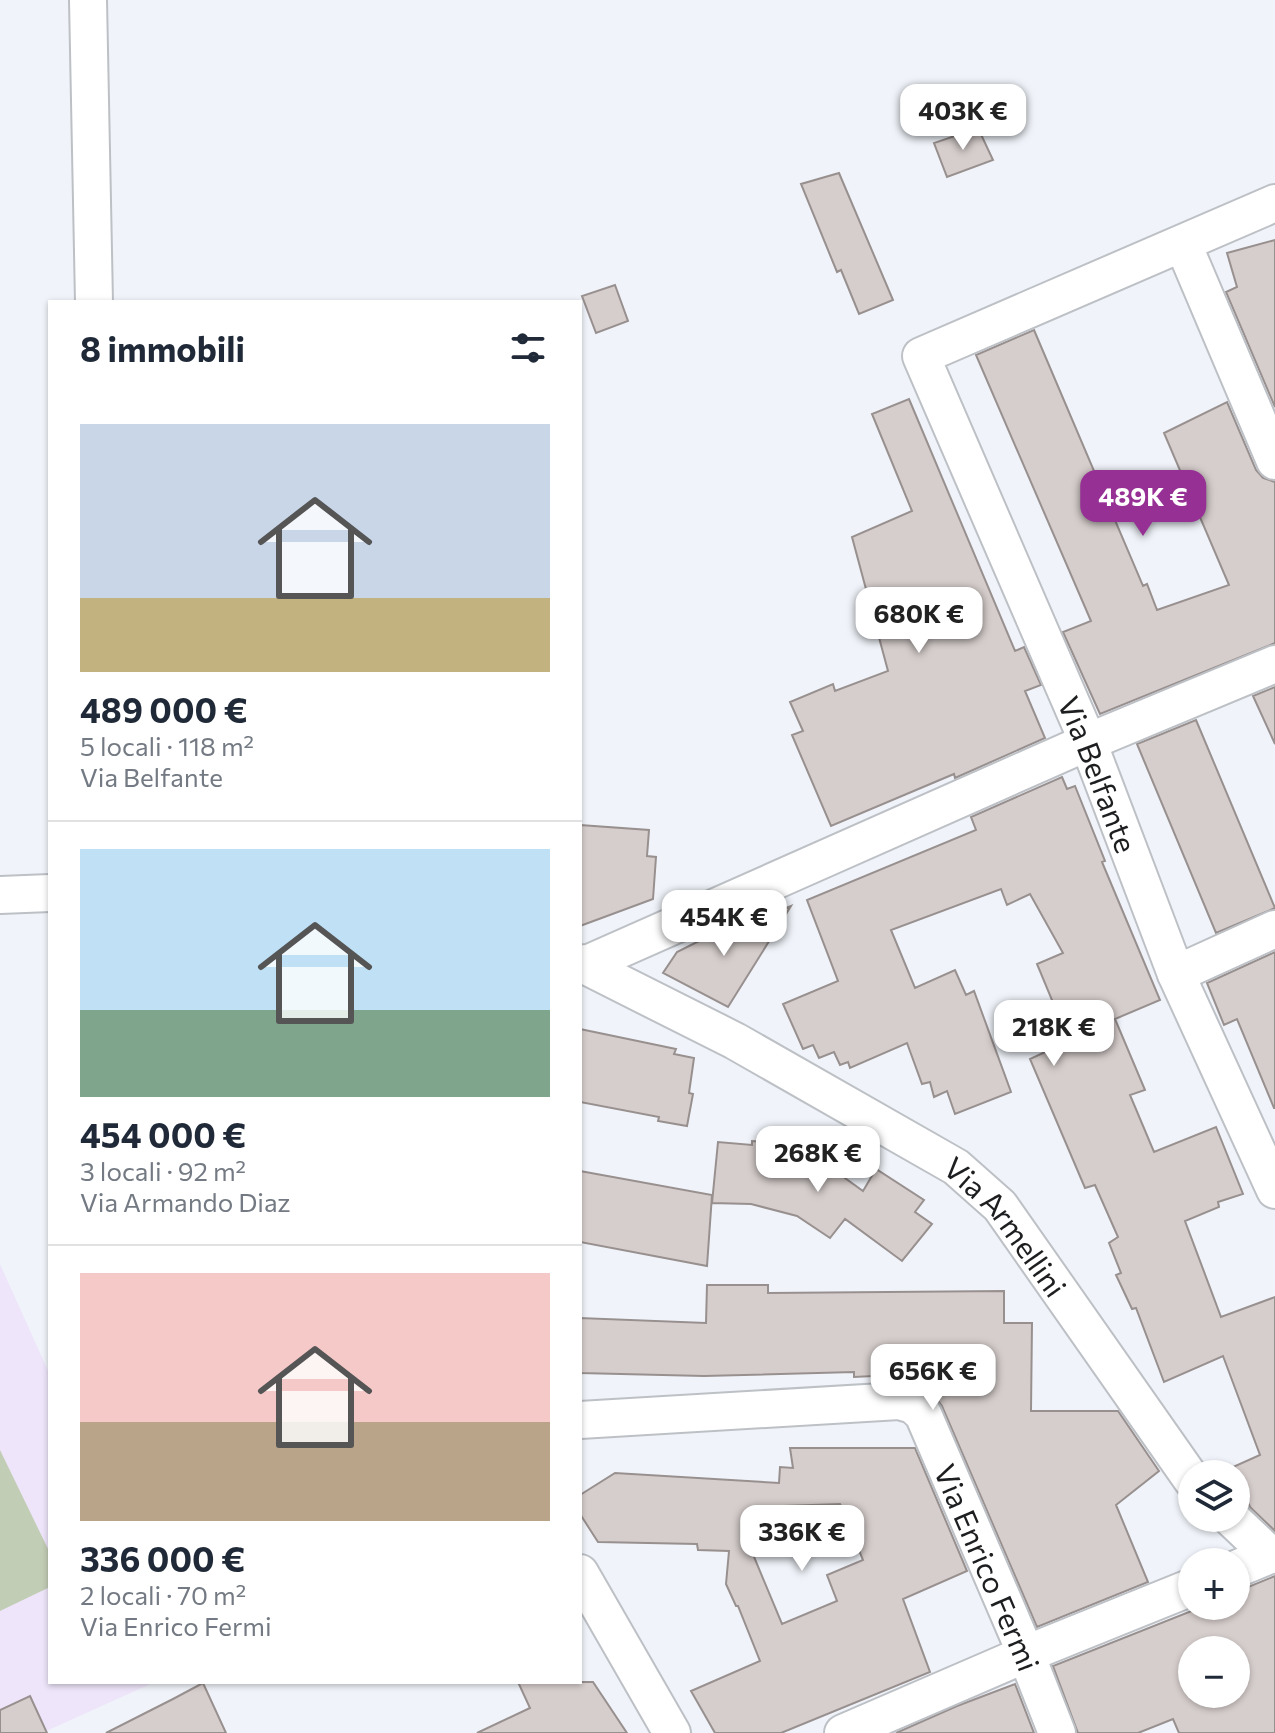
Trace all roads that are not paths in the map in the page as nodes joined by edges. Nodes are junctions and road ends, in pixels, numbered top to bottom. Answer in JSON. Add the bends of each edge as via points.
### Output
{"nodes":[{"id":1,"x":88,"y":0,"type":"edge"},
{"id":2,"x":1275,"y":203,"type":"edge"},
{"id":3,"x":1183,"y":244,"type":"junction"},
{"id":4,"x":94,"y":300,"type":"edge"},
{"id":5,"x":1275,"y":461,"type":"edge"},
{"id":6,"x":1275,"y":664,"type":"edge"},
{"id":7,"x":1088,"y":742,"type":"junction"},
{"id":8,"x":48,"y":893,"type":"edge"},
{"id":9,"x":0,"y":895,"type":"edge"},
{"id":10,"x":1275,"y":929,"type":"edge"},
{"id":11,"x":583,"y":964,"type":"edge"},
{"id":12,"x":1176,"y":974,"type":"junction"},
{"id":13,"x":1273,"y":1180,"type":"edge"},
{"id":14,"x":582,"y":1420,"type":"edge"},
{"id":15,"x":1178,"y":1460,"type":"edge"},
{"id":16,"x":1247,"y":1532,"type":"edge"},
{"id":17,"x":1272,"y":1554,"type":"edge"},
{"id":18,"x":1250,"y":1563,"type":"edge"},
{"id":19,"x":582,"y":1576,"type":"edge"},
{"id":20,"x":1178,"y":1593,"type":"edge"},
{"id":21,"x":1026,"y":1654,"type":"junction"},
{"id":22,"x":672,"y":1733,"type":"edge"},
{"id":23,"x":843,"y":1733,"type":"edge"},
{"id":24,"x":1057,"y":1733,"type":"edge"}],
"edges":[{"from":1,"to":4,"type":"street"},
{"from":2,"to":3,"type":"street"},
{"from":3,"to":5,"type":"street"},
{"from":3,"to":7,"type":"street","name":"Via Belfante","via":[[921,356]]},
{"from":6,"to":7,"type":"street"},
{"from":7,"to":11,"type":"street"},
{"from":7,"to":12,"type":"street","name":"Via Belfante"},
{"from":8,"to":9,"type":"street"},
{"from":10,"to":12,"type":"street"},
{"from":11,"to":15,"type":"street","name":"Via Armellini","via":[[735,1041],[956,1167],[1000,1206]]},
{"from":12,"to":13,"type":"street","name":"Via Belfante"},
{"from":14,"to":21,"type":"street","name":"Via Enrico Fermi","via":[[899,1401],[913,1405],[923,1414]]},
{"from":16,"to":17,"type":"street"},
{"from":17,"to":18,"type":"street"},
{"from":19,"to":22,"type":"street"},
{"from":20,"to":21,"type":"street"},
{"from":21,"to":23,"type":"street"},
{"from":21,"to":24,"type":"street","name":"Via Enrico Fermi"}]}
